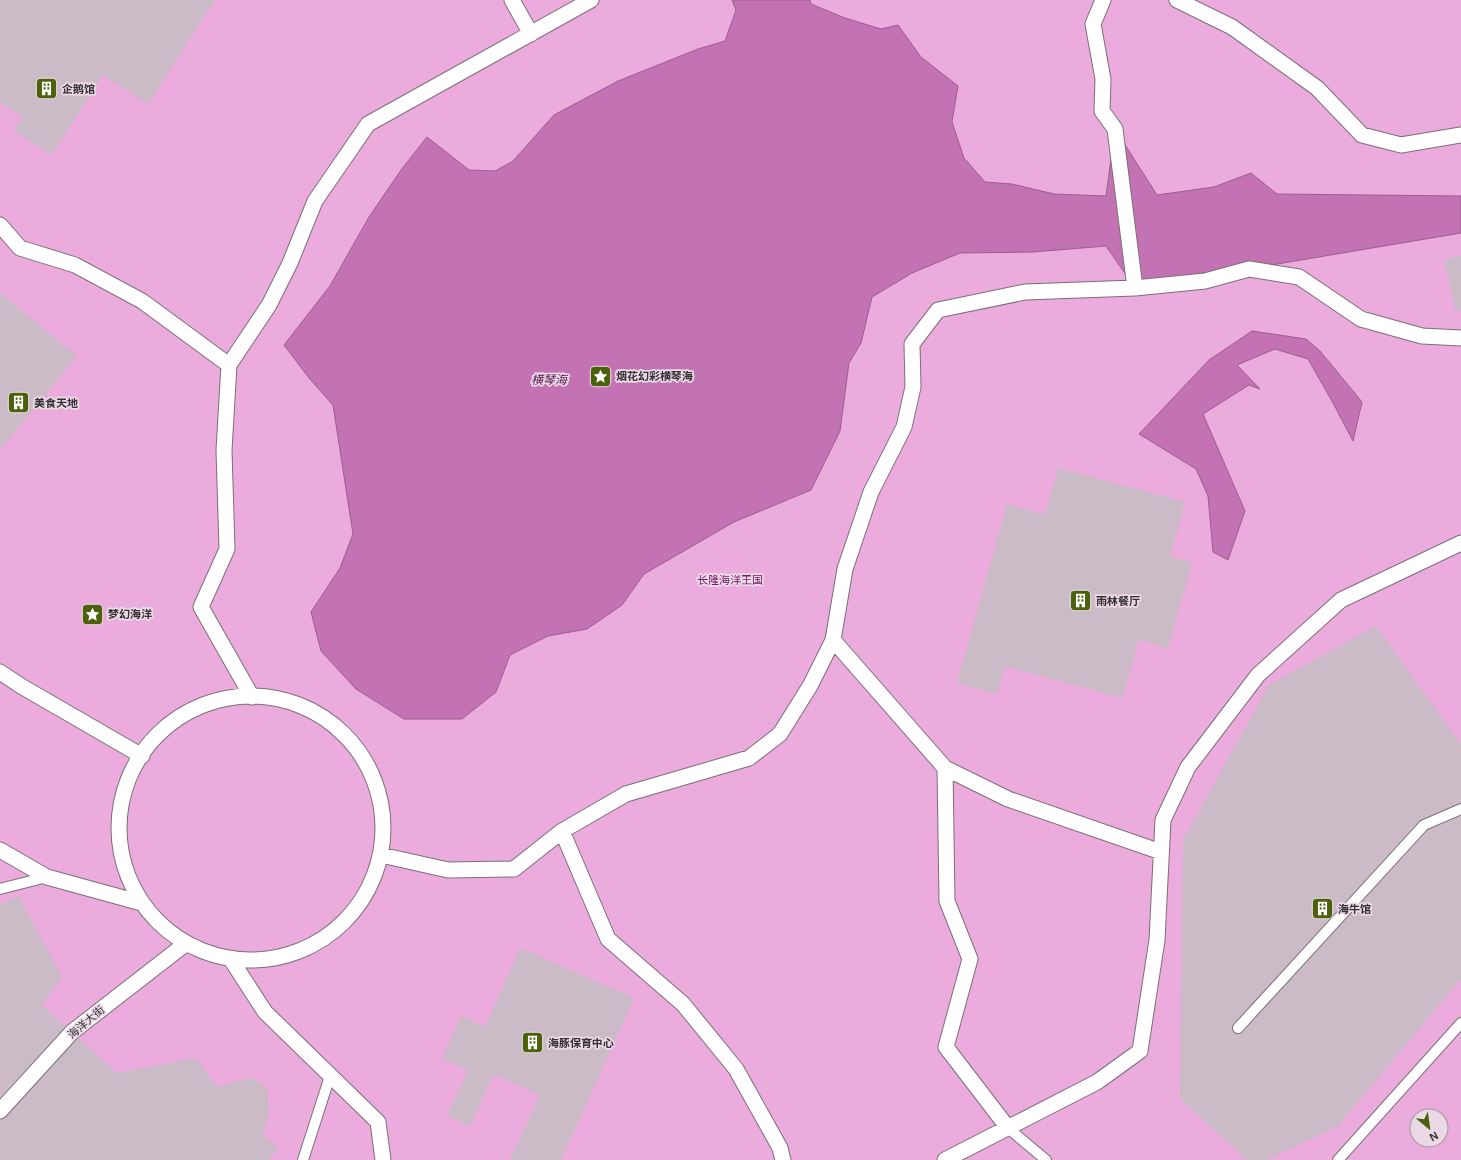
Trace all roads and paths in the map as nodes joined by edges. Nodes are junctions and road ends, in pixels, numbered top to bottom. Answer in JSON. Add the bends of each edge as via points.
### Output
{"nodes":[{"id":1,"x":512,"y":0,"type":"edge"},
{"id":2,"x":591,"y":0,"type":"edge"},
{"id":3,"x":1103,"y":0,"type":"edge"},
{"id":4,"x":1177,"y":0,"type":"edge"},
{"id":5,"x":531,"y":34,"type":"junction"},
{"id":6,"x":1461,"y":135,"type":"edge"},
{"id":7,"x":0,"y":225,"type":"edge"},
{"id":8,"x":1135,"y":288,"type":"junction"},
{"id":9,"x":1461,"y":338,"type":"edge"},
{"id":10,"x":229,"y":365,"type":"junction"},
{"id":11,"x":1461,"y":543,"type":"edge"},
{"id":12,"x":833,"y":640,"type":"junction"},
{"id":13,"x":0,"y":672,"type":"edge"},
{"id":14,"x":252,"y":697,"type":"junction"},
{"id":15,"x":142,"y":756,"type":"junction"},
{"id":16,"x":945,"y":768,"type":"junction"},
{"id":17,"x":1461,"y":809,"type":"edge"},
{"id":18,"x":562,"y":831,"type":"junction"},
{"id":19,"x":0,"y":850,"type":"edge"},
{"id":20,"x":1161,"y":852,"type":"junction"},
{"id":21,"x":382,"y":855,"type":"junction"},
{"id":22,"x":47,"y":877,"type":"junction"},
{"id":23,"x":0,"y":889,"type":"edge"},
{"id":24,"x":138,"y":902,"type":"junction"},
{"id":25,"x":184,"y":945,"type":"junction"},
{"id":26,"x":232,"y":961,"type":"junction"},
{"id":27,"x":1461,"y":1023,"type":"edge"},
{"id":28,"x":1238,"y":1028,"type":"dead end"},
{"id":29,"x":330,"y":1076,"type":"junction"},
{"id":30,"x":0,"y":1111,"type":"edge"},
{"id":31,"x":1008,"y":1128,"type":"junction"},
{"id":32,"x":303,"y":1160,"type":"edge"},
{"id":33,"x":383,"y":1160,"type":"edge"},
{"id":34,"x":783,"y":1160,"type":"edge"},
{"id":35,"x":945,"y":1160,"type":"edge"},
{"id":36,"x":1046,"y":1160,"type":"edge"},
{"id":37,"x":1338,"y":1160,"type":"edge"}],
"edges":[{"from":1,"to":5,"type":"street"},
{"from":2,"to":5,"type":"street"},
{"from":3,"to":8,"type":"street","via":[[1093,24],[1103,79],[1102,111],[1116,129]]},
{"from":4,"to":6,"type":"street","via":[[1232,27],[1317,88],[1362,136],[1401,145]]},
{"from":5,"to":10,"type":"street","via":[[368,124],[315,201],[290,263],[269,305]]},
{"from":7,"to":10,"type":"street","via":[[20,248],[75,265],[142,301]]},
{"from":8,"to":9,"type":"street","via":[[1204,282],[1249,269],[1299,277],[1361,319],[1422,336]]},
{"from":8,"to":12,"type":"street","via":[[1025,292],[938,310],[912,344],[914,387],[904,427],[871,492],[854,541],[845,569]]},
{"from":10,"to":14,"type":"street","via":[[224,450],[227,549],[202,607]]},
{"from":11,"to":20,"type":"street","via":[[1341,600],[1258,675],[1188,767],[1163,820]]},
{"from":12,"to":16,"type":"street"},
{"from":12,"to":18,"type":"street","via":[[810,686],[780,734],[750,758],[626,794]]},
{"from":13,"to":15,"type":"street"},
{"from":14,"to":15,"type":"street","via":[[223,698],[165,726]]},
{"from":14,"to":21,"type":"street","via":[[276,697],[324,716],[362,754],[382,802]]},
{"from":15,"to":24,"type":"street","via":[[126,778],[117,842]]},
{"from":16,"to":20,"type":"street","via":[[1008,799]]},
{"from":16,"to":31,"type":"street","via":[[947,901],[970,959],[946,1047]]},
{"from":17,"to":28,"type":"lane","via":[[1424,825]]},
{"from":18,"to":21,"type":"street","via":[[514,869],[448,870]]},
{"from":18,"to":34,"type":"street","via":[[608,939],[683,1004],[736,1069],[780,1148]]},
{"from":19,"to":22,"type":"street"},
{"from":20,"to":31,"type":"street","via":[[1156,940],[1140,1051],[1096,1082]]},
{"from":21,"to":26,"type":"street","via":[[362,901],[328,937],[283,958]]},
{"from":22,"to":23,"type":"lane"},
{"from":22,"to":24,"type":"street"},
{"from":24,"to":25,"type":"street"},
{"from":25,"to":26,"type":"street"},
{"from":25,"to":30,"type":"street","name":"海洋大街","via":[[72,1032]]},
{"from":26,"to":29,"type":"street","via":[[265,1012]]},
{"from":27,"to":37,"type":"lane"},
{"from":29,"to":32,"type":"lane"},
{"from":29,"to":33,"type":"street","via":[[378,1122]]},
{"from":31,"to":35,"type":"street"},
{"from":31,"to":36,"type":"lane"}]}
